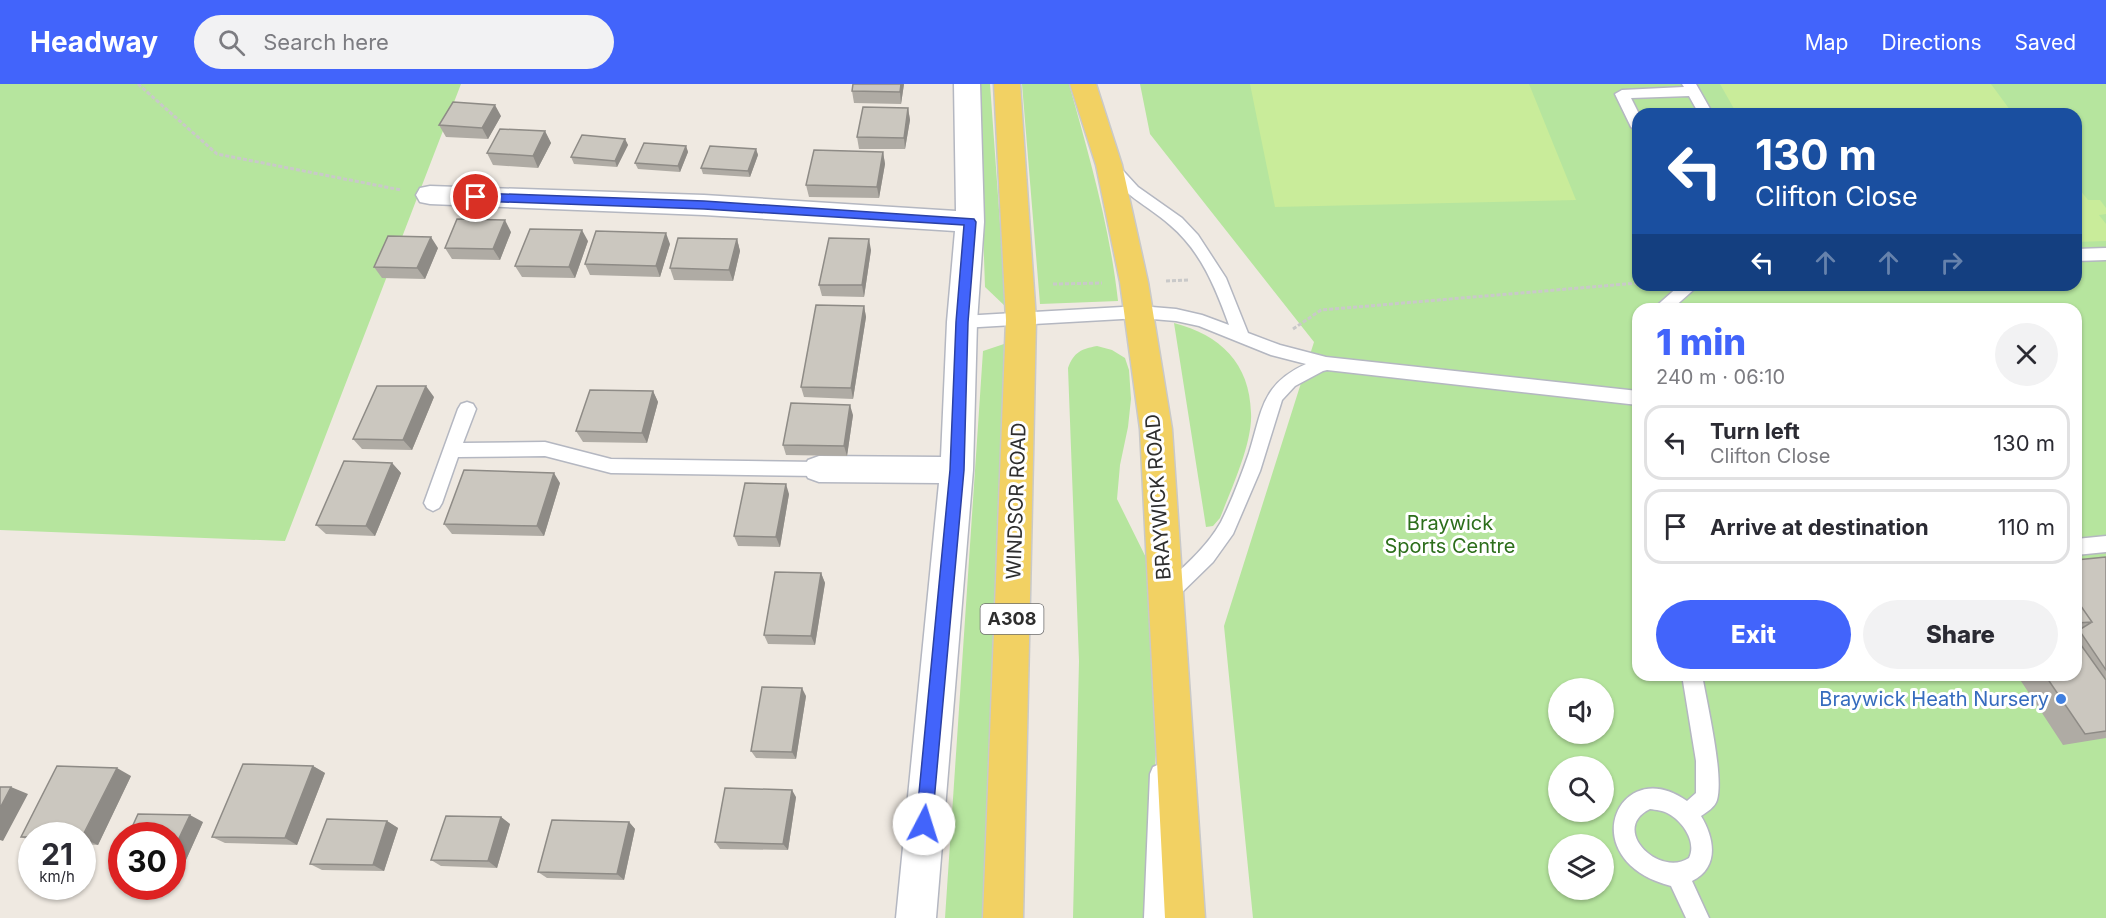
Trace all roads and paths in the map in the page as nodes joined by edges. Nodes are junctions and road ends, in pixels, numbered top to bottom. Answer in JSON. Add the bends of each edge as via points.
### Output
{"nodes":[{"id":1,"x":138,"y":84,"type":"edge"},
{"id":2,"x":967,"y":84,"type":"edge"},
{"id":3,"x":1007,"y":84,"type":"edge"},
{"id":4,"x":1083,"y":84,"type":"edge"},
{"id":5,"x":1691,"y":87,"type":"edge"},
{"id":6,"x":1703,"y":108,"type":"edge"},
{"id":7,"x":1632,"y":115,"type":"edge"},
{"id":8,"x":1109,"y":165,"type":"junction"},
{"id":9,"x":431,"y":194,"type":"joint"},
{"id":10,"x":970,"y":222,"type":"junction"},
{"id":11,"x":2106,"y":254,"type":"edge"},
{"id":12,"x":2082,"y":255,"type":"edge"},
{"id":13,"x":1632,"y":284,"type":"edge"},
{"id":14,"x":1684,"y":291,"type":"edge"},
{"id":15,"x":1668,"y":303,"type":"edge"},
{"id":16,"x":1140,"y":312,"type":"junction"},
{"id":17,"x":1021,"y":320,"type":"junction"},
{"id":18,"x":962,"y":322,"type":"junction"},
{"id":19,"x":1285,"y":334,"type":"dead end"},
{"id":20,"x":1241,"y":337,"type":"junction"},
{"id":21,"x":1326,"y":363,"type":"junction"},
{"id":22,"x":1632,"y":397,"type":"edge"},
{"id":23,"x":467,"y":409,"type":"dead end"},
{"id":24,"x":452,"y":450,"type":"junction"},
{"id":25,"x":819,"y":468,"type":"joint"},
{"id":26,"x":957,"y":470,"type":"junction"},
{"id":27,"x":433,"y":503,"type":"dead end"},
{"id":28,"x":2106,"y":544,"type":"edge"},
{"id":29,"x":2082,"y":547,"type":"edge"},
{"id":30,"x":1165,"y":596,"type":"junction"},
{"id":31,"x":1693,"y":681,"type":"edge"},
{"id":32,"x":1687,"y":814,"type":"junction"},
{"id":33,"x":1677,"y":875,"type":"junction"},
{"id":34,"x":916,"y":918,"type":"edge"},
{"id":35,"x":1003,"y":918,"type":"edge"},
{"id":36,"x":1155,"y":918,"type":"edge"},
{"id":37,"x":1185,"y":918,"type":"edge"},
{"id":38,"x":1698,"y":918,"type":"edge"}],
"edges":[{"from":1,"to":9,"type":"path","via":[[217,154]]},
{"from":2,"to":10,"type":"street"},
{"from":3,"to":17,"type":"main road","name":"WINDSOR ROAD","number":"A308"},
{"from":4,"to":8,"type":"main road","name":"BRAYWICK ROAD"},
{"from":5,"to":6,"type":"lane"},
{"from":5,"to":7,"type":"lane","via":[[1622,94]]},
{"from":8,"to":16,"type":"main road","name":"BRAYWICK ROAD"},
{"from":8,"to":20,"type":"lane","via":[[1133,191],[1184,228],[1228,298]]},
{"from":9,"to":10,"type":"street","via":[[704,205]]},
{"from":10,"to":18,"type":"street"},
{"from":11,"to":12,"type":"lane"},
{"from":13,"to":19,"type":"path","via":[[1321,310]]},
{"from":14,"to":15,"type":"lane"},
{"from":16,"to":17,"type":"lane"},
{"from":16,"to":20,"type":"lane","via":[[1202,321]]},
{"from":16,"to":30,"type":"main road","name":"BRAYWICK ROAD","via":[[1156,429]]},
{"from":17,"to":18,"type":"lane"},
{"from":17,"to":35,"type":"main road","name":"WINDSOR ROAD","number":"A308"},
{"from":18,"to":26,"type":"street"},
{"from":20,"to":21,"type":"lane"},
{"from":21,"to":22,"type":"lane"},
{"from":21,"to":30,"type":"lane","via":[[1287,382],[1273,402],[1246,486],[1226,531]]},
{"from":23,"to":24,"type":"lane"},
{"from":24,"to":25,"type":"lane","via":[[545,449],[611,466]]},
{"from":24,"to":27,"type":"lane"},
{"from":25,"to":26,"type":"street"},
{"from":26,"to":34,"type":"street"},
{"from":28,"to":29,"type":"lane"},
{"from":30,"to":36,"type":"lane"},
{"from":30,"to":37,"type":"main road","name":"BRAYWICK ROAD"},
{"from":31,"to":32,"type":"lane","via":[[1706,761],[1707,798]]},
{"from":32,"to":33,"type":"lane","via":[[1700,835],[1702,847],[1696,866]]},
{"from":32,"to":33,"type":"lane","via":[[1675,805],[1649,798],[1630,806],[1623,822],[1627,843],[1642,864]]},
{"from":33,"to":38,"type":"lane"}]}
